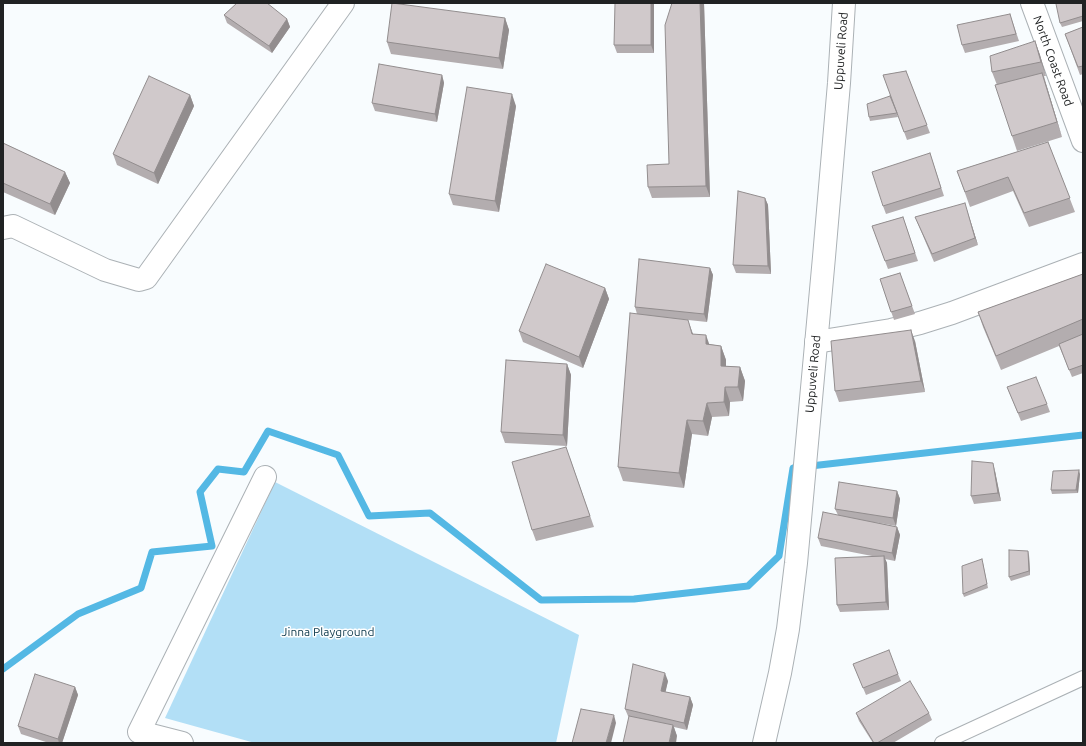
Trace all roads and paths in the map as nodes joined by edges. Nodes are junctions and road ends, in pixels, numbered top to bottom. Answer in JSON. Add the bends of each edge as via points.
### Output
{"nodes":[{"id":1,"x":343,"y":3,"type":"edge"},
{"id":2,"x":844,"y":3,"type":"edge"},
{"id":3,"x":1032,"y":3,"type":"edge"},
{"id":4,"x":1083,"y":141,"type":"edge"},
{"id":5,"x":3,"y":228,"type":"edge"},
{"id":6,"x":1083,"y":264,"type":"edge"},
{"id":7,"x":816,"y":342,"type":"junction"},
{"id":8,"x":264,"y":477,"type":"dead end"},
{"id":9,"x":1083,"y":678,"type":"edge"},
{"id":10,"x":182,"y":743,"type":"edge"},
{"id":11,"x":764,"y":743,"type":"edge"},
{"id":12,"x":942,"y":743,"type":"edge"}],
"edges":[{"from":1,"to":5,"type":"street","via":[[146,278],[139,280],[105,270],[13,226]]},
{"from":2,"to":7,"type":"street","name":"Uppuveli Road"},
{"from":3,"to":4,"type":"street","name":"North Coast Road"},
{"from":6,"to":7,"type":"street","via":[[926,321],[891,330]]},
{"from":7,"to":11,"type":"street","name":"Uppuveli Road","via":[[788,629]]},
{"from":8,"to":10,"type":"street","via":[[139,732]]},
{"from":9,"to":12,"type":"lane"}]}
